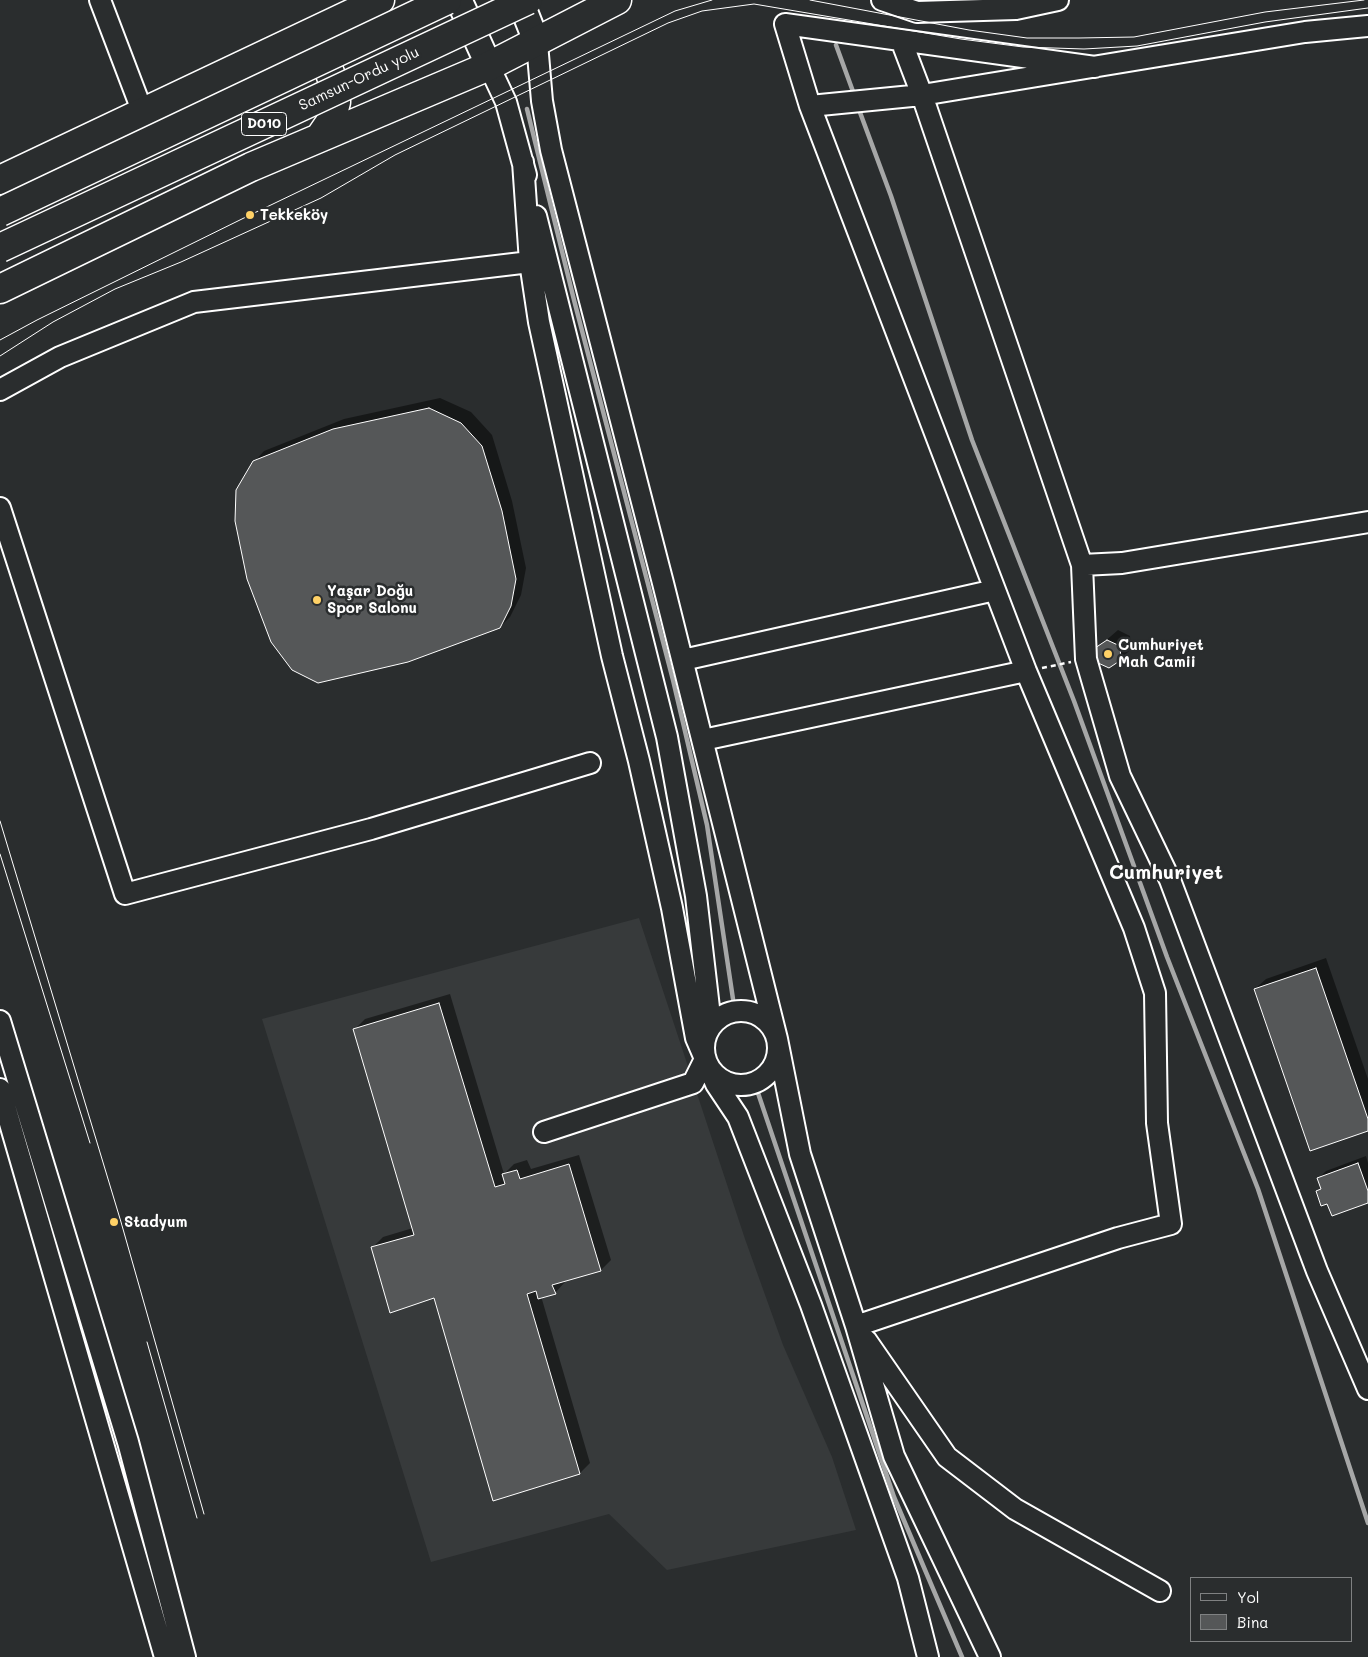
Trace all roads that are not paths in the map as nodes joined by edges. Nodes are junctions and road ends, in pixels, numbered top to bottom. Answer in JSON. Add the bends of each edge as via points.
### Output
{"nodes":[{"id":1,"x":100,"y":0,"type":"edge"},
{"id":2,"x":380,"y":0,"type":"edge"},
{"id":3,"x":447,"y":0,"type":"edge"},
{"id":4,"x":459,"y":0,"type":"edge"},
{"id":5,"x":520,"y":0,"type":"edge"},
{"id":6,"x":528,"y":0,"type":"edge"},
{"id":7,"x":617,"y":0,"type":"edge"},
{"id":8,"x":882,"y":0,"type":"edge"},
{"id":9,"x":1058,"y":0,"type":"edge"},
{"id":10,"x":1368,"y":26,"type":"edge"},
{"id":11,"x":901,"y":40,"type":"junction"},
{"id":12,"x":538,"y":43,"type":"junction"},
{"id":13,"x":283,"y":46,"type":"junction"},
{"id":14,"x":489,"y":66,"type":"junction"},
{"id":15,"x":1095,"y":67,"type":"junction"},
{"id":16,"x":922,"y":96,"type":"junction"},
{"id":17,"x":810,"y":106,"type":"junction"},
{"id":18,"x":143,"y":113,"type":"junction"},
{"id":19,"x":320,"y":137,"type":"junction"},
{"id":20,"x":523,"y":162,"type":"junction"},
{"id":21,"x":0,"y":180,"type":"edge"},
{"id":22,"x":0,"y":212,"type":"edge"},
{"id":23,"x":0,"y":248,"type":"edge"},
{"id":24,"x":530,"y":262,"type":"junction"},
{"id":25,"x":0,"y":289,"type":"edge"},
{"id":26,"x":0,"y":390,"type":"edge"},
{"id":27,"x":0,"y":508,"type":"edge"},
{"id":28,"x":1368,"y":522,"type":"edge"},
{"id":29,"x":1082,"y":565,"type":"junction"},
{"id":30,"x":995,"y":590,"type":"junction"},
{"id":31,"x":682,"y":660,"type":"junction"},
{"id":32,"x":1026,"y":671,"type":"junction"},
{"id":33,"x":703,"y":740,"type":"junction"},
{"id":34,"x":590,"y":763,"type":"dead end"},
{"id":35,"x":0,"y":1021,"type":"edge"},
{"id":36,"x":704,"y":1031,"type":"junction"},
{"id":37,"x":777,"y":1039,"type":"junction"},
{"id":38,"x":705,"y":1059,"type":"junction"},
{"id":39,"x":0,"y":1089,"type":"edge"},
{"id":40,"x":544,"y":1132,"type":"dead end"},
{"id":41,"x":856,"y":1326,"type":"junction"},
{"id":42,"x":1368,"y":1389,"type":"edge"},
{"id":43,"x":1160,"y":1591,"type":"dead end"},
{"id":44,"x":165,"y":1657,"type":"edge"},
{"id":45,"x":185,"y":1657,"type":"edge"},
{"id":46,"x":928,"y":1657,"type":"edge"},
{"id":47,"x":990,"y":1657,"type":"edge"}],
"edges":[{"from":1,"to":18,"type":"street"},
{"from":2,"to":13,"type":"highway"},
{"from":3,"to":22,"type":"highway","number":"D010","bridge":true},
{"from":4,"to":14,"type":"main road"},
{"from":5,"to":12,"type":"main road"},
{"from":6,"to":23,"type":"highway","name":"Samsun-Ordu yolu","number":"D010","bridge":true},
{"from":7,"to":12,"type":"highway"},
{"from":8,"to":9,"type":"street","via":[[917,12],[1016,9]]},
{"from":10,"to":15,"type":"street","via":[[1305,32]]},
{"from":11,"to":15,"type":"street"},
{"from":11,"to":16,"type":"street"},
{"from":11,"to":17,"type":"street","via":[[785,24]]},
{"from":12,"to":14,"type":"highway"},
{"from":12,"to":31,"type":"street","via":[[542,101],[551,150]]},
{"from":13,"to":18,"type":"highway"},
{"from":13,"to":19,"type":"highway","via":[[302,49],[318,58],[334,82],[335,111]]},
{"from":14,"to":19,"type":"highway"},
{"from":14,"to":20,"type":"street","via":[[506,102]]},
{"from":15,"to":16,"type":"street"},
{"from":16,"to":17,"type":"street"},
{"from":16,"to":29,"type":"street"},
{"from":17,"to":30,"type":"street"},
{"from":18,"to":21,"type":"highway"},
{"from":19,"to":25,"type":"highway"},
{"from":20,"to":24,"type":"street"},
{"from":20,"to":36,"type":"street","via":[[667,737],[696,896]]},
{"from":24,"to":26,"type":"street","via":[[194,302],[60,356]]},
{"from":24,"to":36,"type":"street","via":[[539,322],[612,656]]},
{"from":27,"to":34,"type":"street","via":[[125,894],[370,829]]},
{"from":28,"to":29,"type":"street","via":[[1122,563]]},
{"from":29,"to":42,"type":"street","via":[[1086,659],[1120,776],[1170,880],[1317,1271]]},
{"from":30,"to":31,"type":"street"},
{"from":30,"to":32,"type":"street"},
{"from":31,"to":33,"type":"street"},
{"from":32,"to":33,"type":"street"},
{"from":32,"to":41,"type":"street","via":[[1134,928],[1155,993],[1157,1123],[1171,1224],[1118,1238]]},
{"from":33,"to":37,"type":"street"},
{"from":35,"to":45,"type":"street","via":[[128,1442]]},
{"from":36,"to":37,"type":"street","via":[[720,1017],[743,1011],[764,1019]]},
{"from":36,"to":38,"type":"street"},
{"from":37,"to":38,"type":"street","via":[[778,1051],[771,1068],[757,1081],[745,1085],[732,1084],[720,1078]]},
{"from":37,"to":41,"type":"street","via":[[800,1154]]},
{"from":38,"to":40,"type":"street","via":[[693,1083]]},
{"from":38,"to":46,"type":"street","via":[[716,1084],[738,1117],[811,1305],[908,1578]]},
{"from":39,"to":44,"type":"street"},
{"from":41,"to":43,"type":"street","via":[[947,1457],[1015,1509]]},
{"from":41,"to":47,"type":"street","via":[[894,1456]]}]}
